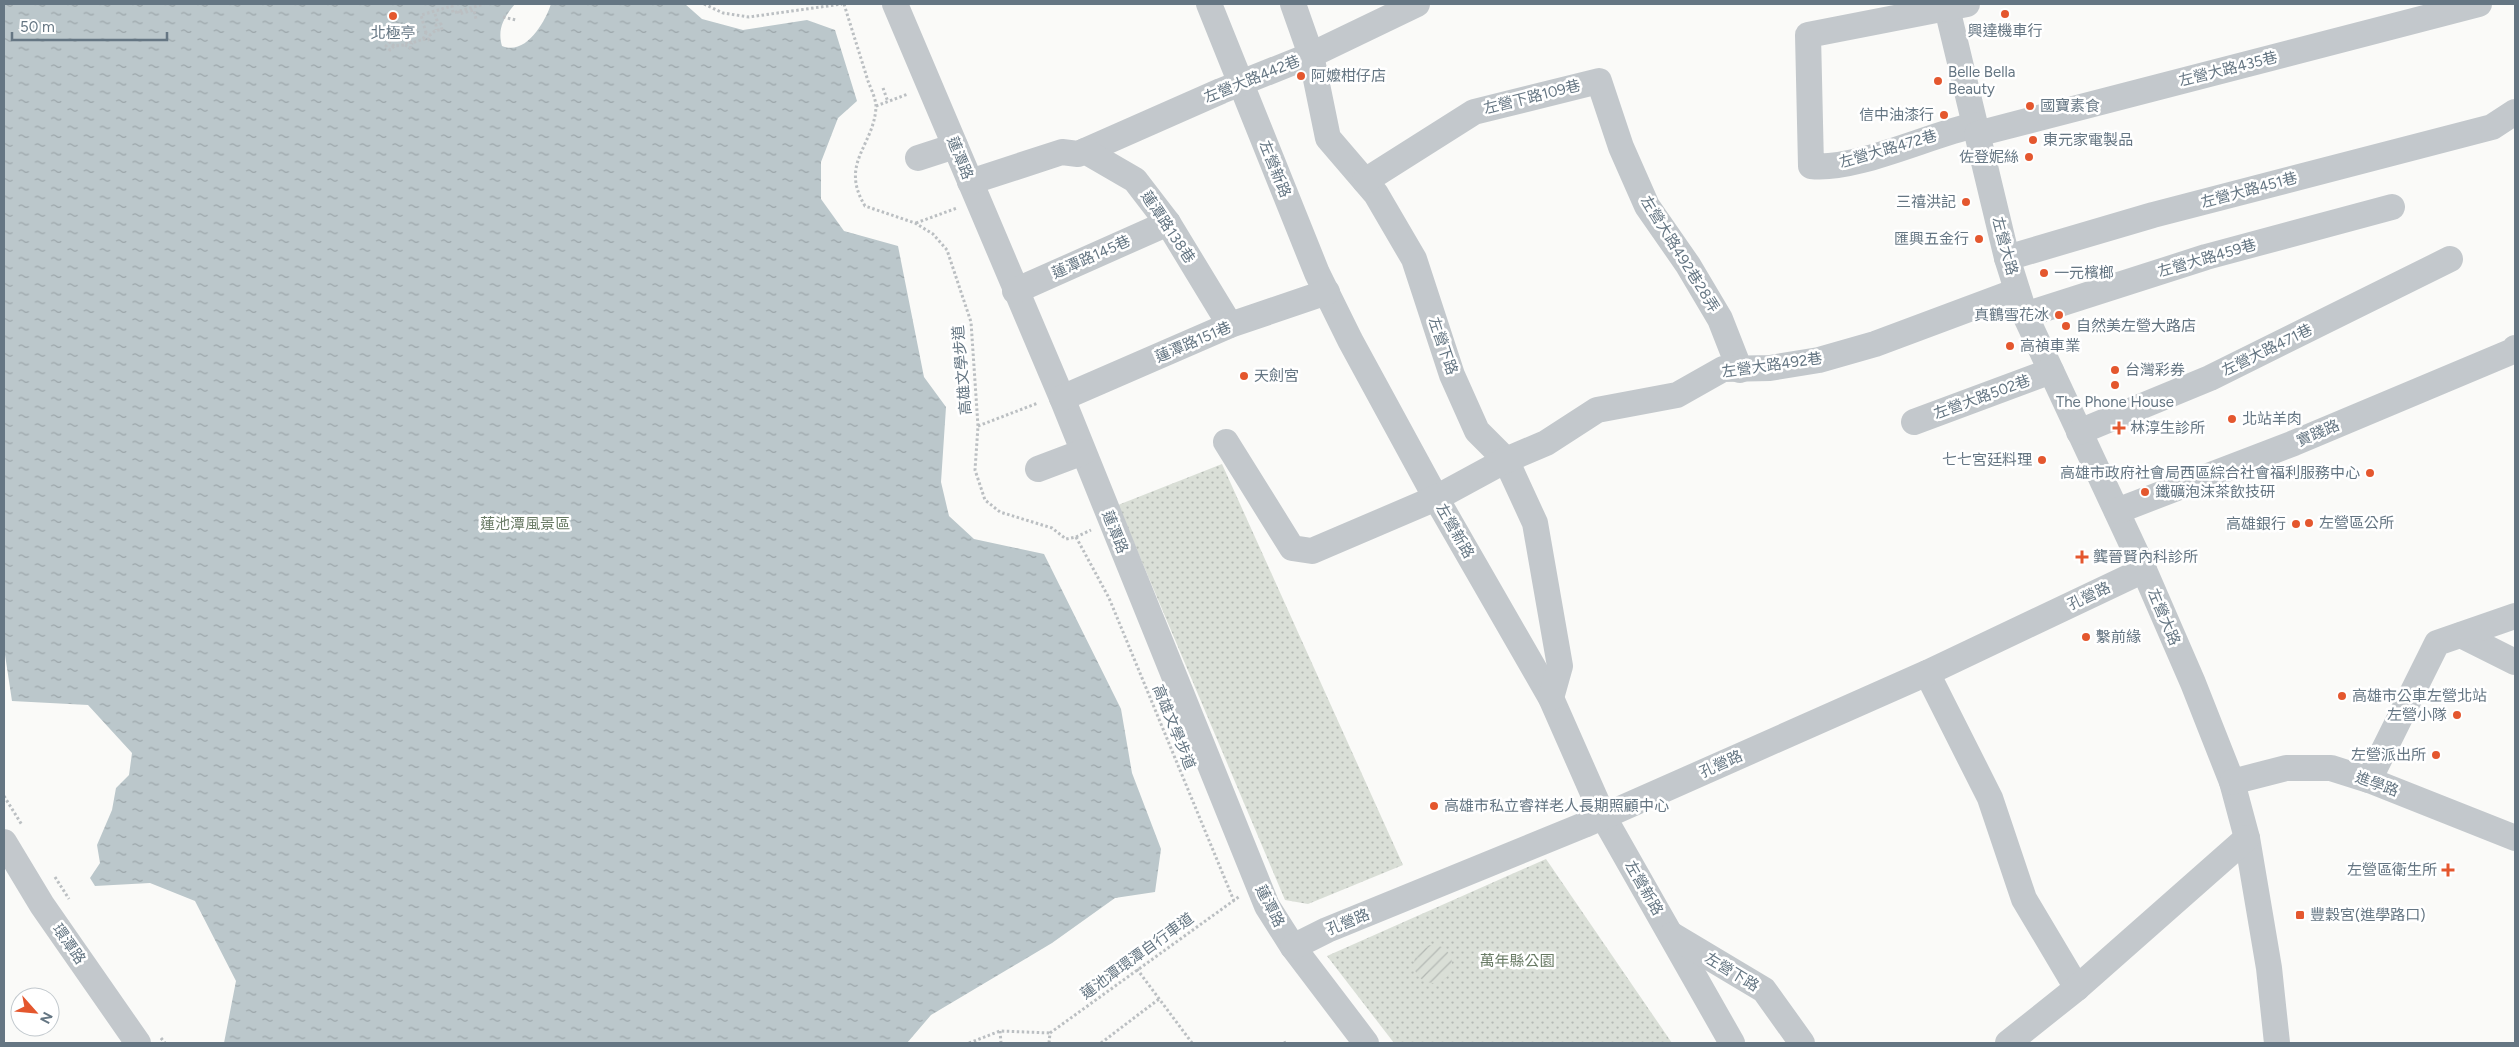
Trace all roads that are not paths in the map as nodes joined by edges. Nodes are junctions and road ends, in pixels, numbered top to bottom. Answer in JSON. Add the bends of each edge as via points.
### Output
{"nodes":[{"id":1,"x":895,"y":4,"type":"edge"},
{"id":2,"x":1209,"y":4,"type":"edge"},
{"id":3,"x":1293,"y":4,"type":"edge"},
{"id":4,"x":1417,"y":4,"type":"edge"},
{"id":5,"x":2479,"y":4,"type":"edge"},
{"id":6,"x":1954,"y":5,"type":"edge"},
{"id":7,"x":1311,"y":55,"type":"junction"},
{"id":8,"x":1599,"y":81,"type":"joint"},
{"id":9,"x":1241,"y":85,"type":"junction"},
{"id":10,"x":2515,"y":112,"type":"edge"},
{"id":11,"x":1976,"y":130,"type":"junction"},
{"id":12,"x":956,"y":146,"type":"junction"},
{"id":13,"x":1085,"y":151,"type":"junction"},
{"id":14,"x":918,"y":158,"type":"dead end"},
{"id":15,"x":1365,"y":181,"type":"junction"},
{"id":16,"x":970,"y":182,"type":"junction"},
{"id":17,"x":2392,"y":207,"type":"dead end"},
{"id":18,"x":1168,"y":223,"type":"junction"},
{"id":19,"x":2006,"y":258,"type":"junction"},
{"id":20,"x":2450,"y":259,"type":"dead end"},
{"id":21,"x":1015,"y":291,"type":"junction"},
{"id":22,"x":2017,"y":291,"type":"junction"},
{"id":23,"x":1327,"y":292,"type":"junction"},
{"id":24,"x":2025,"y":315,"type":"junction"},
{"id":25,"x":1230,"y":325,"type":"junction"},
{"id":26,"x":2514,"y":354,"type":"edge"},
{"id":27,"x":1740,"y":370,"type":"junction"},
{"id":28,"x":2051,"y":371,"type":"junction"},
{"id":29,"x":1052,"y":400,"type":"junction"},
{"id":30,"x":1914,"y":422,"type":"dead end"},
{"id":31,"x":2079,"y":432,"type":"junction"},
{"id":32,"x":1226,"y":442,"type":"dead end"},
{"id":33,"x":1083,"y":452,"type":"junction"},
{"id":34,"x":1506,"y":460,"type":"junction"},
{"id":35,"x":1038,"y":469,"type":"dead end"},
{"id":36,"x":1436,"y":498,"type":"junction"},
{"id":37,"x":2117,"y":511,"type":"junction"},
{"id":38,"x":2144,"y":570,"type":"junction"},
{"id":39,"x":2515,"y":616,"type":"edge"},
{"id":40,"x":2461,"y":634,"type":"junction"},
{"id":41,"x":2515,"y":662,"type":"edge"},
{"id":42,"x":1927,"y":673,"type":"junction"},
{"id":43,"x":1551,"y":698,"type":"junction"},
{"id":44,"x":2370,"y":780,"type":"junction"},
{"id":45,"x":2232,"y":782,"type":"junction"},
{"id":46,"x":1603,"y":816,"type":"junction"},
{"id":47,"x":2247,"y":838,"type":"junction"},
{"id":48,"x":2515,"y":838,"type":"edge"},
{"id":49,"x":4,"y":842,"type":"edge"},
{"id":50,"x":1671,"y":935,"type":"junction"},
{"id":51,"x":1294,"y":947,"type":"junction"},
{"id":52,"x":2077,"y":988,"type":"junction"},
{"id":53,"x":138,"y":1043,"type":"edge"},
{"id":54,"x":1366,"y":1043,"type":"edge"},
{"id":55,"x":1732,"y":1043,"type":"edge"},
{"id":56,"x":1802,"y":1043,"type":"edge"},
{"id":57,"x":2008,"y":1043,"type":"edge"},
{"id":58,"x":2277,"y":1043,"type":"edge"}],
"edges":[{"from":1,"to":12,"type":"street","name":"蓮潭路"},
{"from":2,"to":9,"type":"street","name":"左營新路"},
{"from":3,"to":7,"type":"street","name":"左營下路"},
{"from":4,"to":7,"type":"street","name":"左營大路442巷"},
{"from":5,"to":11,"type":"street","name":"左營大路435巷"},
{"from":6,"to":11,"type":"street","name":"左營大路"},
{"from":6,"to":11,"type":"street","name":"左營大路472巷","via":[[1808,35],[1811,166],[1824,168],[1882,154],[1950,131]]},
{"from":7,"to":9,"type":"street","name":"左營大路442巷"},
{"from":7,"to":15,"type":"street","name":"左營下路","via":[[1328,138]]},
{"from":8,"to":15,"type":"street","name":"左營下路109巷","via":[[1474,112]]},
{"from":8,"to":27,"type":"street","name":"左營大路492巷28弄","via":[[1647,206],[1720,319]]},
{"from":9,"to":13,"type":"street","name":"左營大路442巷"},
{"from":9,"to":23,"type":"street","name":"左營新路"},
{"from":10,"to":19,"type":"street","name":"左營大路451巷","via":[[2492,126]]},
{"from":11,"to":19,"type":"street","name":"左營大路"},
{"from":12,"to":14,"type":"street"},
{"from":12,"to":16,"type":"street","name":"蓮潭路"},
{"from":13,"to":16,"type":"street","via":[[1078,154],[1062,152]]},
{"from":13,"to":18,"type":"street","name":"蓮潭路138巷","via":[[1136,180]]},
{"from":15,"to":34,"type":"street","name":"左營下路","via":[[1414,259],[1452,375],[1477,431]]},
{"from":16,"to":21,"type":"street","name":"蓮潭路"},
{"from":17,"to":24,"type":"street","name":"左營大路459巷","via":[[2206,257]]},
{"from":18,"to":21,"type":"street","name":"蓮潭路145巷"},
{"from":18,"to":25,"type":"street","name":"蓮潭路138巷"},
{"from":19,"to":22,"type":"street","name":"左營大路"},
{"from":20,"to":31,"type":"street","name":"左營大路471巷","via":[[2210,378]]},
{"from":21,"to":29,"type":"street","name":"蓮潭路"},
{"from":22,"to":24,"type":"street","name":"左營大路"},
{"from":22,"to":27,"type":"street","name":"左營大路492巷","via":[[1875,344],[1795,365]]},
{"from":23,"to":25,"type":"street","name":"蓮潭路151巷"},
{"from":23,"to":36,"type":"street","name":"左營新路"},
{"from":24,"to":28,"type":"street","name":"左營大路"},
{"from":25,"to":29,"type":"street","name":"蓮潭路151巷"},
{"from":26,"to":37,"type":"street","name":"實踐路"},
{"from":27,"to":34,"type":"street","name":"左營大路492巷","via":[[1723,369],[1677,395],[1597,410],[1546,442]]},
{"from":28,"to":30,"type":"street","name":"左營大路502巷"},
{"from":28,"to":31,"type":"street","name":"左營大路"},
{"from":29,"to":33,"type":"street","name":"蓮潭路"},
{"from":31,"to":37,"type":"street","name":"左營大路"},
{"from":32,"to":36,"type":"street","name":"左營大路492巷","via":[[1292,548],[1312,551]]},
{"from":33,"to":35,"type":"street"},
{"from":33,"to":51,"type":"street","name":"蓮潭路","via":[[1267,906]]},
{"from":34,"to":36,"type":"street","name":"左營大路492巷"},
{"from":34,"to":43,"type":"street","name":"左營下路","via":[[1535,523],[1560,666]]},
{"from":36,"to":43,"type":"street","name":"左營新路"},
{"from":37,"to":38,"type":"street","name":"左營大路"},
{"from":38,"to":42,"type":"street","name":"孔營路"},
{"from":38,"to":45,"type":"street","name":"左營大路"},
{"from":39,"to":40,"type":"street"},
{"from":40,"to":41,"type":"street"},
{"from":40,"to":44,"type":"street","via":[[2437,643]]},
{"from":42,"to":46,"type":"street","name":"孔營路"},
{"from":42,"to":52,"type":"street","via":[[1990,798],[2024,899]]},
{"from":43,"to":46,"type":"street","name":"左營新路"},
{"from":44,"to":45,"type":"street","name":"進學路","via":[[2331,768],[2286,768]]},
{"from":44,"to":48,"type":"street","name":"進學路"},
{"from":45,"to":47,"type":"street","name":"左營大路"},
{"from":46,"to":50,"type":"street","name":"左營新路"},
{"from":46,"to":51,"type":"street","name":"孔營路","via":[[1327,930]]},
{"from":47,"to":52,"type":"street"},
{"from":47,"to":58,"type":"street","name":"左營大路","via":[[2269,968]]},
{"from":49,"to":53,"type":"street","name":"環潭路","via":[[42,905]]},
{"from":50,"to":55,"type":"street","name":"左營新路"},
{"from":50,"to":56,"type":"street","name":"左營下路","via":[[1764,990]]},
{"from":51,"to":54,"type":"street","name":"蓮潭路"},
{"from":52,"to":57,"type":"street"}]}
